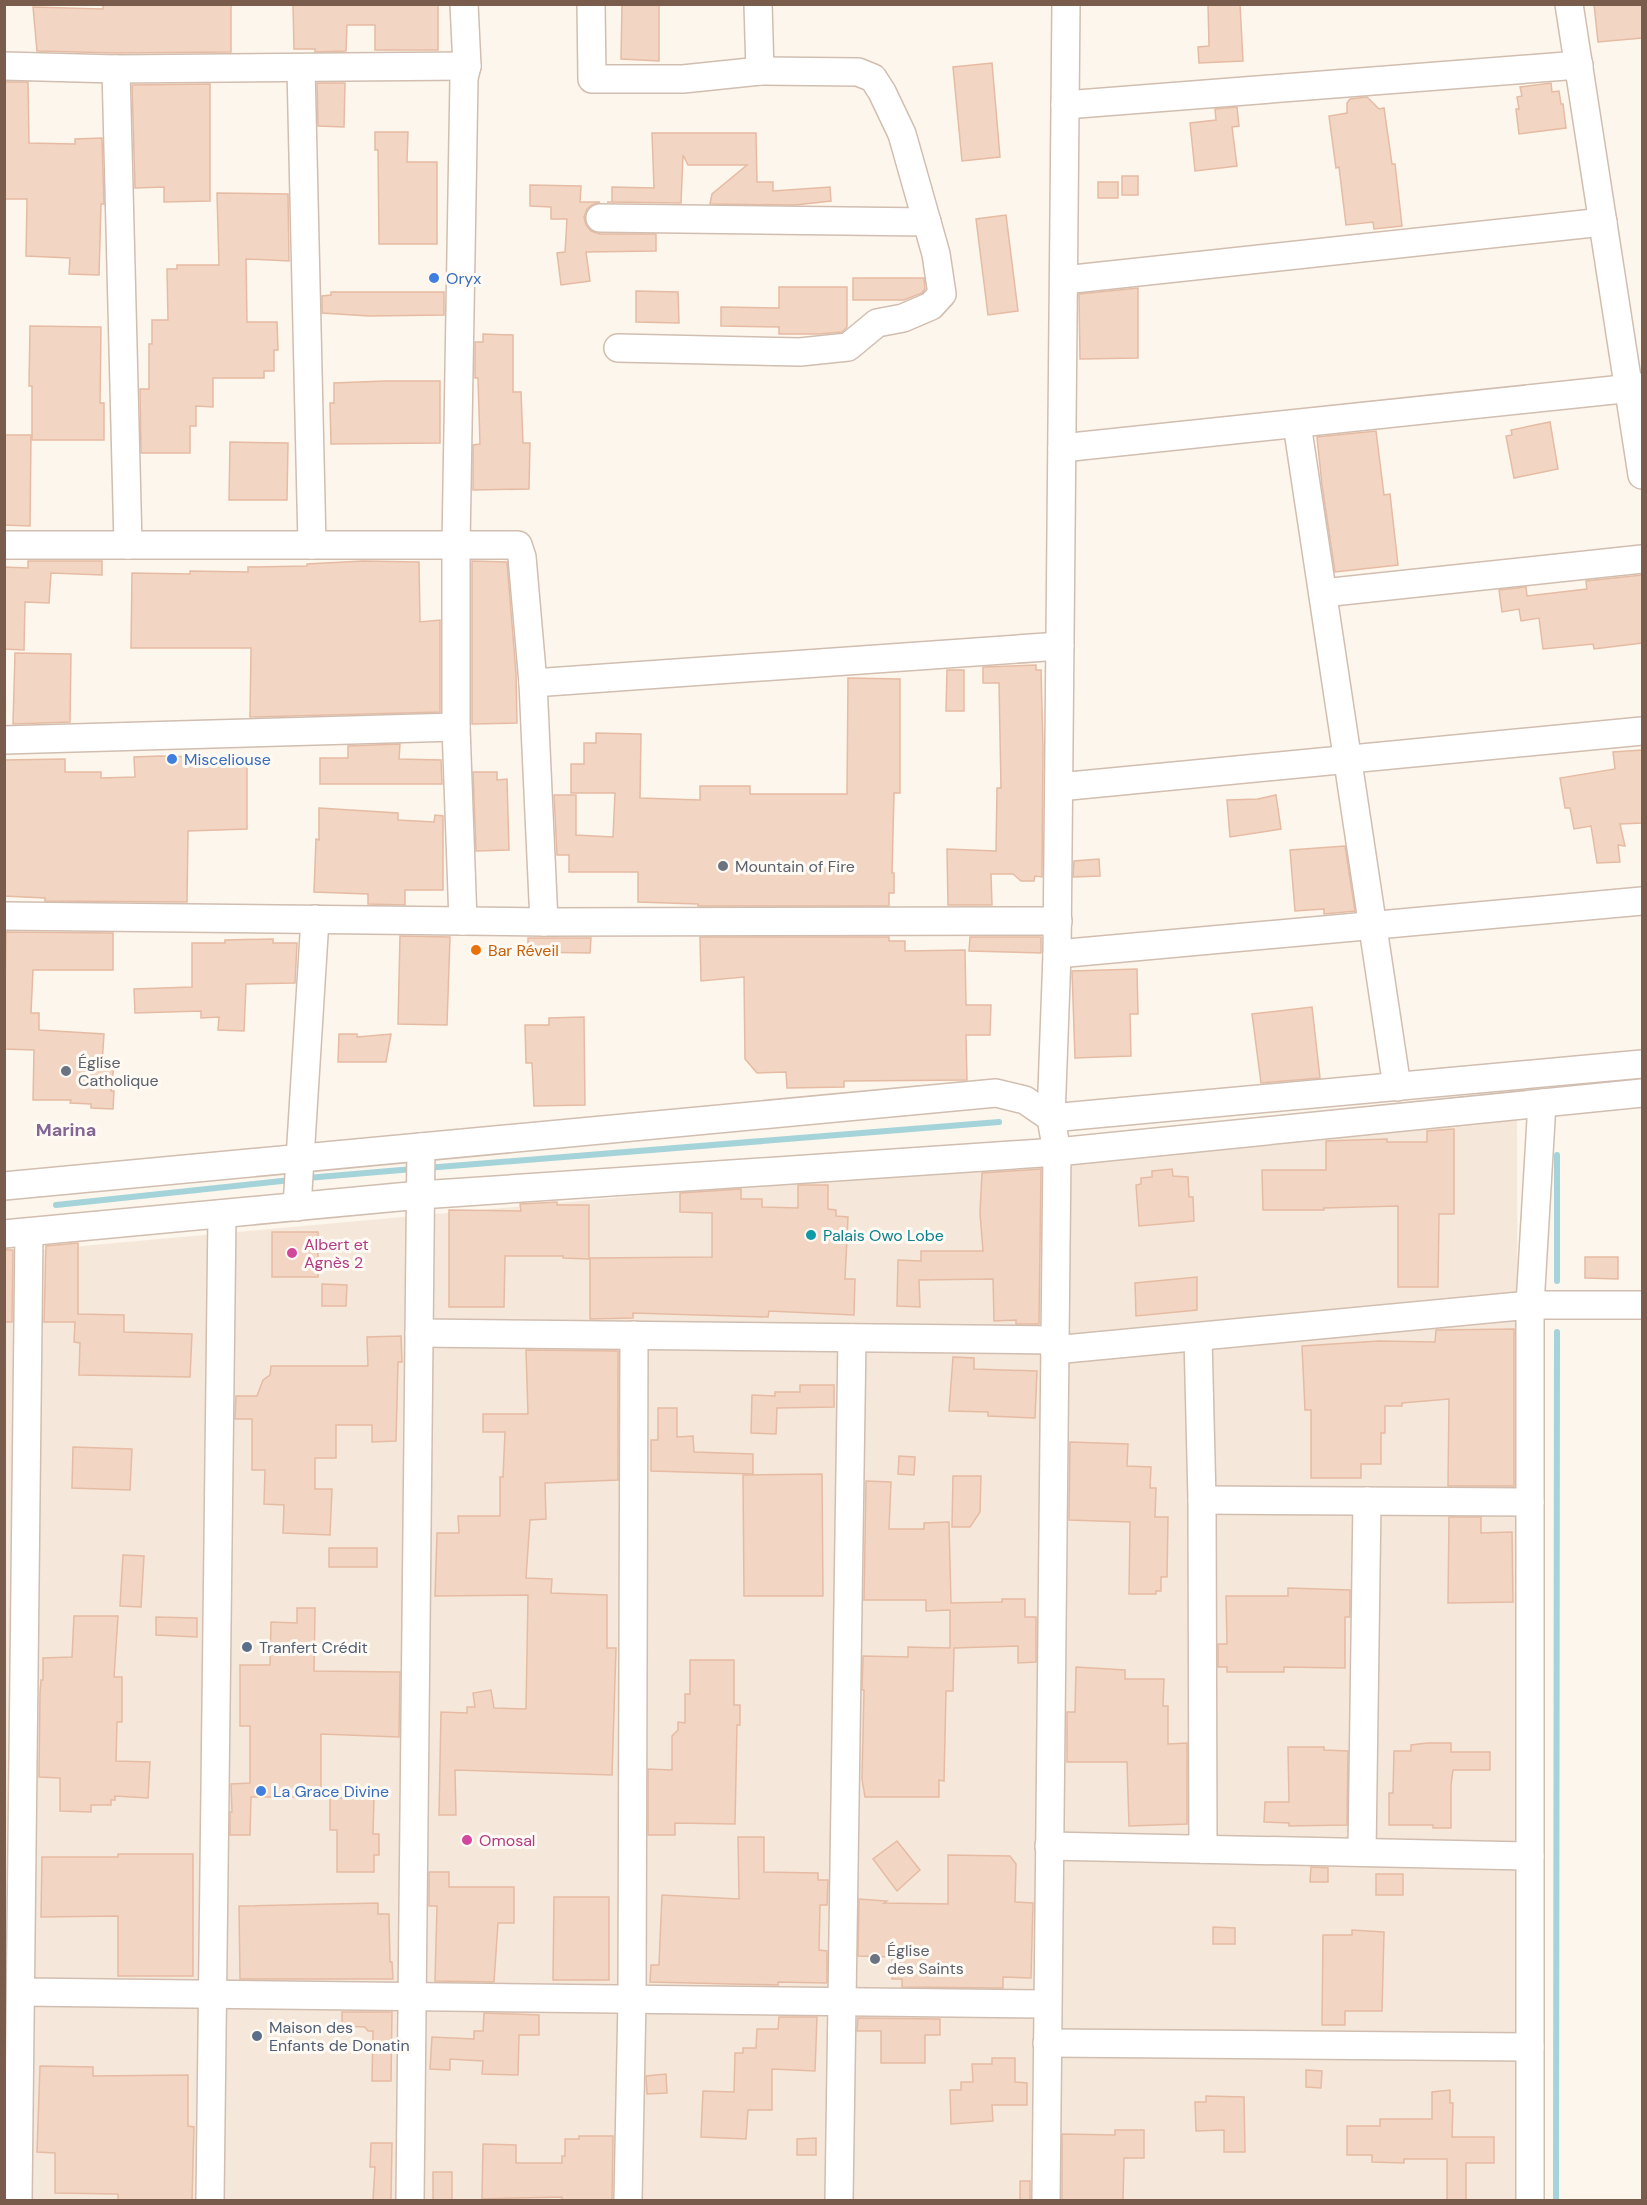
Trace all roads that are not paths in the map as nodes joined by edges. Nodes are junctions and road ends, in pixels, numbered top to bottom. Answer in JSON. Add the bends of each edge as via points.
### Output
{"nodes":[{"id":1,"x":464,"y":4,"type":"edge"},
{"id":2,"x":591,"y":4,"type":"edge"},
{"id":3,"x":758,"y":4,"type":"edge"},
{"id":4,"x":1066,"y":4,"type":"edge"},
{"id":5,"x":1569,"y":4,"type":"edge"},
{"id":6,"x":1579,"y":65,"type":"junction"},
{"id":7,"x":4,"y":66,"type":"edge"},
{"id":8,"x":466,"y":66,"type":"junction"},
{"id":9,"x":301,"y":68,"type":"junction"},
{"id":10,"x":116,"y":69,"type":"junction"},
{"id":11,"x":760,"y":71,"type":"junction"},
{"id":12,"x":1065,"y":105,"type":"junction"},
{"id":13,"x":600,"y":218,"type":"dead end"},
{"id":14,"x":927,"y":222,"type":"junction"},
{"id":15,"x":1603,"y":222,"type":"junction"},
{"id":16,"x":1064,"y":280,"type":"junction"},
{"id":17,"x":618,"y":348,"type":"dead end"},
{"id":18,"x":1636,"y":388,"type":"edge"},
{"id":19,"x":1298,"y":424,"type":"junction"},
{"id":20,"x":1062,"y":448,"type":"junction"},
{"id":21,"x":1642,"y":475,"type":"edge"},
{"id":22,"x":4,"y":545,"type":"edge"},
{"id":23,"x":128,"y":545,"type":"junction"},
{"id":24,"x":312,"y":545,"type":"junction"},
{"id":25,"x":456,"y":545,"type":"junction"},
{"id":26,"x":1642,"y":559,"type":"edge"},
{"id":27,"x":1323,"y":593,"type":"junction"},
{"id":28,"x":1060,"y":646,"type":"junction"},
{"id":29,"x":533,"y":683,"type":"junction"},
{"id":30,"x":456,"y":727,"type":"junction"},
{"id":31,"x":1642,"y":731,"type":"edge"},
{"id":32,"x":4,"y":740,"type":"edge"},
{"id":33,"x":1347,"y":759,"type":"junction"},
{"id":34,"x":1059,"y":787,"type":"junction"},
{"id":35,"x":1642,"y":900,"type":"edge"},
{"id":36,"x":4,"y":916,"type":"edge"},
{"id":37,"x":315,"y":919,"type":"junction"},
{"id":38,"x":463,"y":921,"type":"junction"},
{"id":39,"x":1058,"y":921,"type":"junction"},
{"id":40,"x":544,"y":922,"type":"junction"},
{"id":41,"x":1372,"y":926,"type":"junction"},
{"id":42,"x":1057,"y":954,"type":"junction"},
{"id":43,"x":1642,"y":1064,"type":"edge"},
{"id":44,"x":1552,"y":1072,"type":"junction"},
{"id":45,"x":1397,"y":1087,"type":"junction"},
{"id":46,"x":1642,"y":1093,"type":"edge"},
{"id":47,"x":1549,"y":1102,"type":"junction"},
{"id":48,"x":1051,"y":1118,"type":"junction"},
{"id":49,"x":421,"y":1147,"type":"junction"},
{"id":50,"x":1057,"y":1152,"type":"junction"},
{"id":51,"x":299,"y":1158,"type":"junction"},
{"id":52,"x":4,"y":1186,"type":"edge"},
{"id":53,"x":420,"y":1195,"type":"junction"},
{"id":54,"x":297,"y":1207,"type":"junction"},
{"id":55,"x":222,"y":1214,"type":"junction"},
{"id":56,"x":17,"y":1233,"type":"edge"},
{"id":57,"x":1530,"y":1305,"type":"junction"},
{"id":58,"x":1642,"y":1305,"type":"edge"},
{"id":59,"x":419,"y":1333,"type":"junction"},
{"id":60,"x":634,"y":1335,"type":"junction"},
{"id":61,"x":1198,"y":1337,"type":"junction"},
{"id":62,"x":852,"y":1338,"type":"junction"},
{"id":63,"x":1054,"y":1345,"type":"junction"},
{"id":64,"x":16,"y":1463,"type":"edge"},
{"id":65,"x":1202,"y":1500,"type":"junction"},
{"id":66,"x":1367,"y":1501,"type":"junction"},
{"id":67,"x":1530,"y":1502,"type":"junction"},
{"id":68,"x":15,"y":1634,"type":"edge"},
{"id":69,"x":13,"y":1836,"type":"edge"},
{"id":70,"x":1049,"y":1845,"type":"junction"},
{"id":71,"x":1203,"y":1849,"type":"junction"},
{"id":72,"x":1362,"y":1852,"type":"junction"},
{"id":73,"x":1530,"y":1856,"type":"junction"},
{"id":74,"x":21,"y":1992,"type":"junction"},
{"id":75,"x":213,"y":1994,"type":"junction"},
{"id":76,"x":412,"y":1997,"type":"junction"},
{"id":77,"x":632,"y":1999,"type":"junction"},
{"id":78,"x":842,"y":2002,"type":"junction"},
{"id":79,"x":1047,"y":2004,"type":"junction"},
{"id":80,"x":1047,"y":2043,"type":"junction"},
{"id":81,"x":1530,"y":2047,"type":"junction"},
{"id":82,"x":14,"y":2194,"type":"edge"},
{"id":83,"x":210,"y":2200,"type":"edge"},
{"id":84,"x":410,"y":2200,"type":"edge"},
{"id":85,"x":628,"y":2200,"type":"edge"},
{"id":86,"x":839,"y":2200,"type":"edge"},
{"id":87,"x":1046,"y":2200,"type":"edge"},
{"id":88,"x":1530,"y":2200,"type":"edge"}],
"edges":[{"from":1,"to":8,"type":"street"},
{"from":2,"to":11,"type":"street","via":[[592,79],[683,79]]},
{"from":3,"to":11,"type":"street"},
{"from":4,"to":12,"type":"street"},
{"from":5,"to":6,"type":"street"},
{"from":6,"to":12,"type":"street"},
{"from":6,"to":15,"type":"street"},
{"from":7,"to":10,"type":"street"},
{"from":8,"to":9,"type":"street"},
{"from":8,"to":25,"type":"street"},
{"from":9,"to":10,"type":"street"},
{"from":9,"to":24,"type":"street"},
{"from":10,"to":23,"type":"street"},
{"from":11,"to":14,"type":"street","via":[[858,72],[873,78],[902,134]]},
{"from":12,"to":16,"type":"street"},
{"from":13,"to":14,"type":"street"},
{"from":14,"to":17,"type":"street","via":[[942,294],[931,306],[903,318],[877,323],[848,347],[800,352]]},
{"from":15,"to":16,"type":"street"},
{"from":15,"to":18,"type":"street"},
{"from":16,"to":20,"type":"street"},
{"from":18,"to":19,"type":"street"},
{"from":18,"to":21,"type":"street"},
{"from":19,"to":20,"type":"street"},
{"from":19,"to":27,"type":"street"},
{"from":20,"to":28,"type":"street"},
{"from":22,"to":23,"type":"street"},
{"from":23,"to":24,"type":"street"},
{"from":24,"to":25,"type":"street"},
{"from":25,"to":29,"type":"street","via":[[518,545]]},
{"from":25,"to":30,"type":"street"},
{"from":26,"to":27,"type":"street"},
{"from":27,"to":33,"type":"street"},
{"from":28,"to":29,"type":"street"},
{"from":28,"to":34,"type":"street"},
{"from":29,"to":40,"type":"street"},
{"from":30,"to":32,"type":"street"},
{"from":30,"to":38,"type":"street"},
{"from":31,"to":33,"type":"street"},
{"from":33,"to":34,"type":"street"},
{"from":33,"to":41,"type":"street"},
{"from":34,"to":39,"type":"street"},
{"from":35,"to":41,"type":"street"},
{"from":36,"to":37,"type":"street"},
{"from":37,"to":38,"type":"street"},
{"from":37,"to":51,"type":"street"},
{"from":38,"to":40,"type":"street"},
{"from":39,"to":40,"type":"street"},
{"from":39,"to":42,"type":"street"},
{"from":41,"to":42,"type":"street"},
{"from":41,"to":45,"type":"street"},
{"from":42,"to":48,"type":"street"},
{"from":43,"to":44,"type":"street"},
{"from":44,"to":45,"type":"street"},
{"from":44,"to":47,"type":"street"},
{"from":45,"to":48,"type":"street"},
{"from":46,"to":47,"type":"street"},
{"from":47,"to":50,"type":"street"},
{"from":47,"to":57,"type":"street"},
{"from":48,"to":49,"type":"street","via":[[1025,1100],[996,1093]]},
{"from":48,"to":50,"type":"street"},
{"from":49,"to":51,"type":"street"},
{"from":49,"to":53,"type":"street"},
{"from":50,"to":53,"type":"street"},
{"from":50,"to":63,"type":"street"},
{"from":51,"to":52,"type":"street"},
{"from":51,"to":54,"type":"street"},
{"from":53,"to":54,"type":"street"},
{"from":53,"to":59,"type":"street"},
{"from":54,"to":55,"type":"street"},
{"from":55,"to":56,"type":"street"},
{"from":55,"to":75,"type":"street"},
{"from":56,"to":64,"type":"street"},
{"from":57,"to":58,"type":"street"},
{"from":57,"to":61,"type":"street"},
{"from":57,"to":67,"type":"street"},
{"from":59,"to":60,"type":"street"},
{"from":59,"to":76,"type":"street"},
{"from":60,"to":62,"type":"street"},
{"from":60,"to":77,"type":"street"},
{"from":61,"to":63,"type":"street"},
{"from":61,"to":65,"type":"street"},
{"from":62,"to":63,"type":"street"},
{"from":62,"to":78,"type":"street"},
{"from":63,"to":70,"type":"street"},
{"from":64,"to":68,"type":"street"},
{"from":65,"to":66,"type":"street"},
{"from":65,"to":71,"type":"street"},
{"from":66,"to":67,"type":"street"},
{"from":66,"to":72,"type":"street"},
{"from":67,"to":73,"type":"street"},
{"from":68,"to":69,"type":"street"},
{"from":69,"to":74,"type":"street"},
{"from":70,"to":71,"type":"street"},
{"from":70,"to":79,"type":"street"},
{"from":71,"to":72,"type":"street"},
{"from":72,"to":73,"type":"street"},
{"from":73,"to":81,"type":"street"},
{"from":74,"to":75,"type":"street"},
{"from":74,"to":82,"type":"street"},
{"from":75,"to":76,"type":"street"},
{"from":75,"to":83,"type":"street"},
{"from":76,"to":77,"type":"street"},
{"from":76,"to":84,"type":"street"},
{"from":77,"to":78,"type":"street"},
{"from":77,"to":85,"type":"street"},
{"from":78,"to":79,"type":"street"},
{"from":78,"to":86,"type":"street"},
{"from":79,"to":80,"type":"street"},
{"from":80,"to":81,"type":"street"},
{"from":80,"to":87,"type":"street"},
{"from":81,"to":88,"type":"street"}]}
